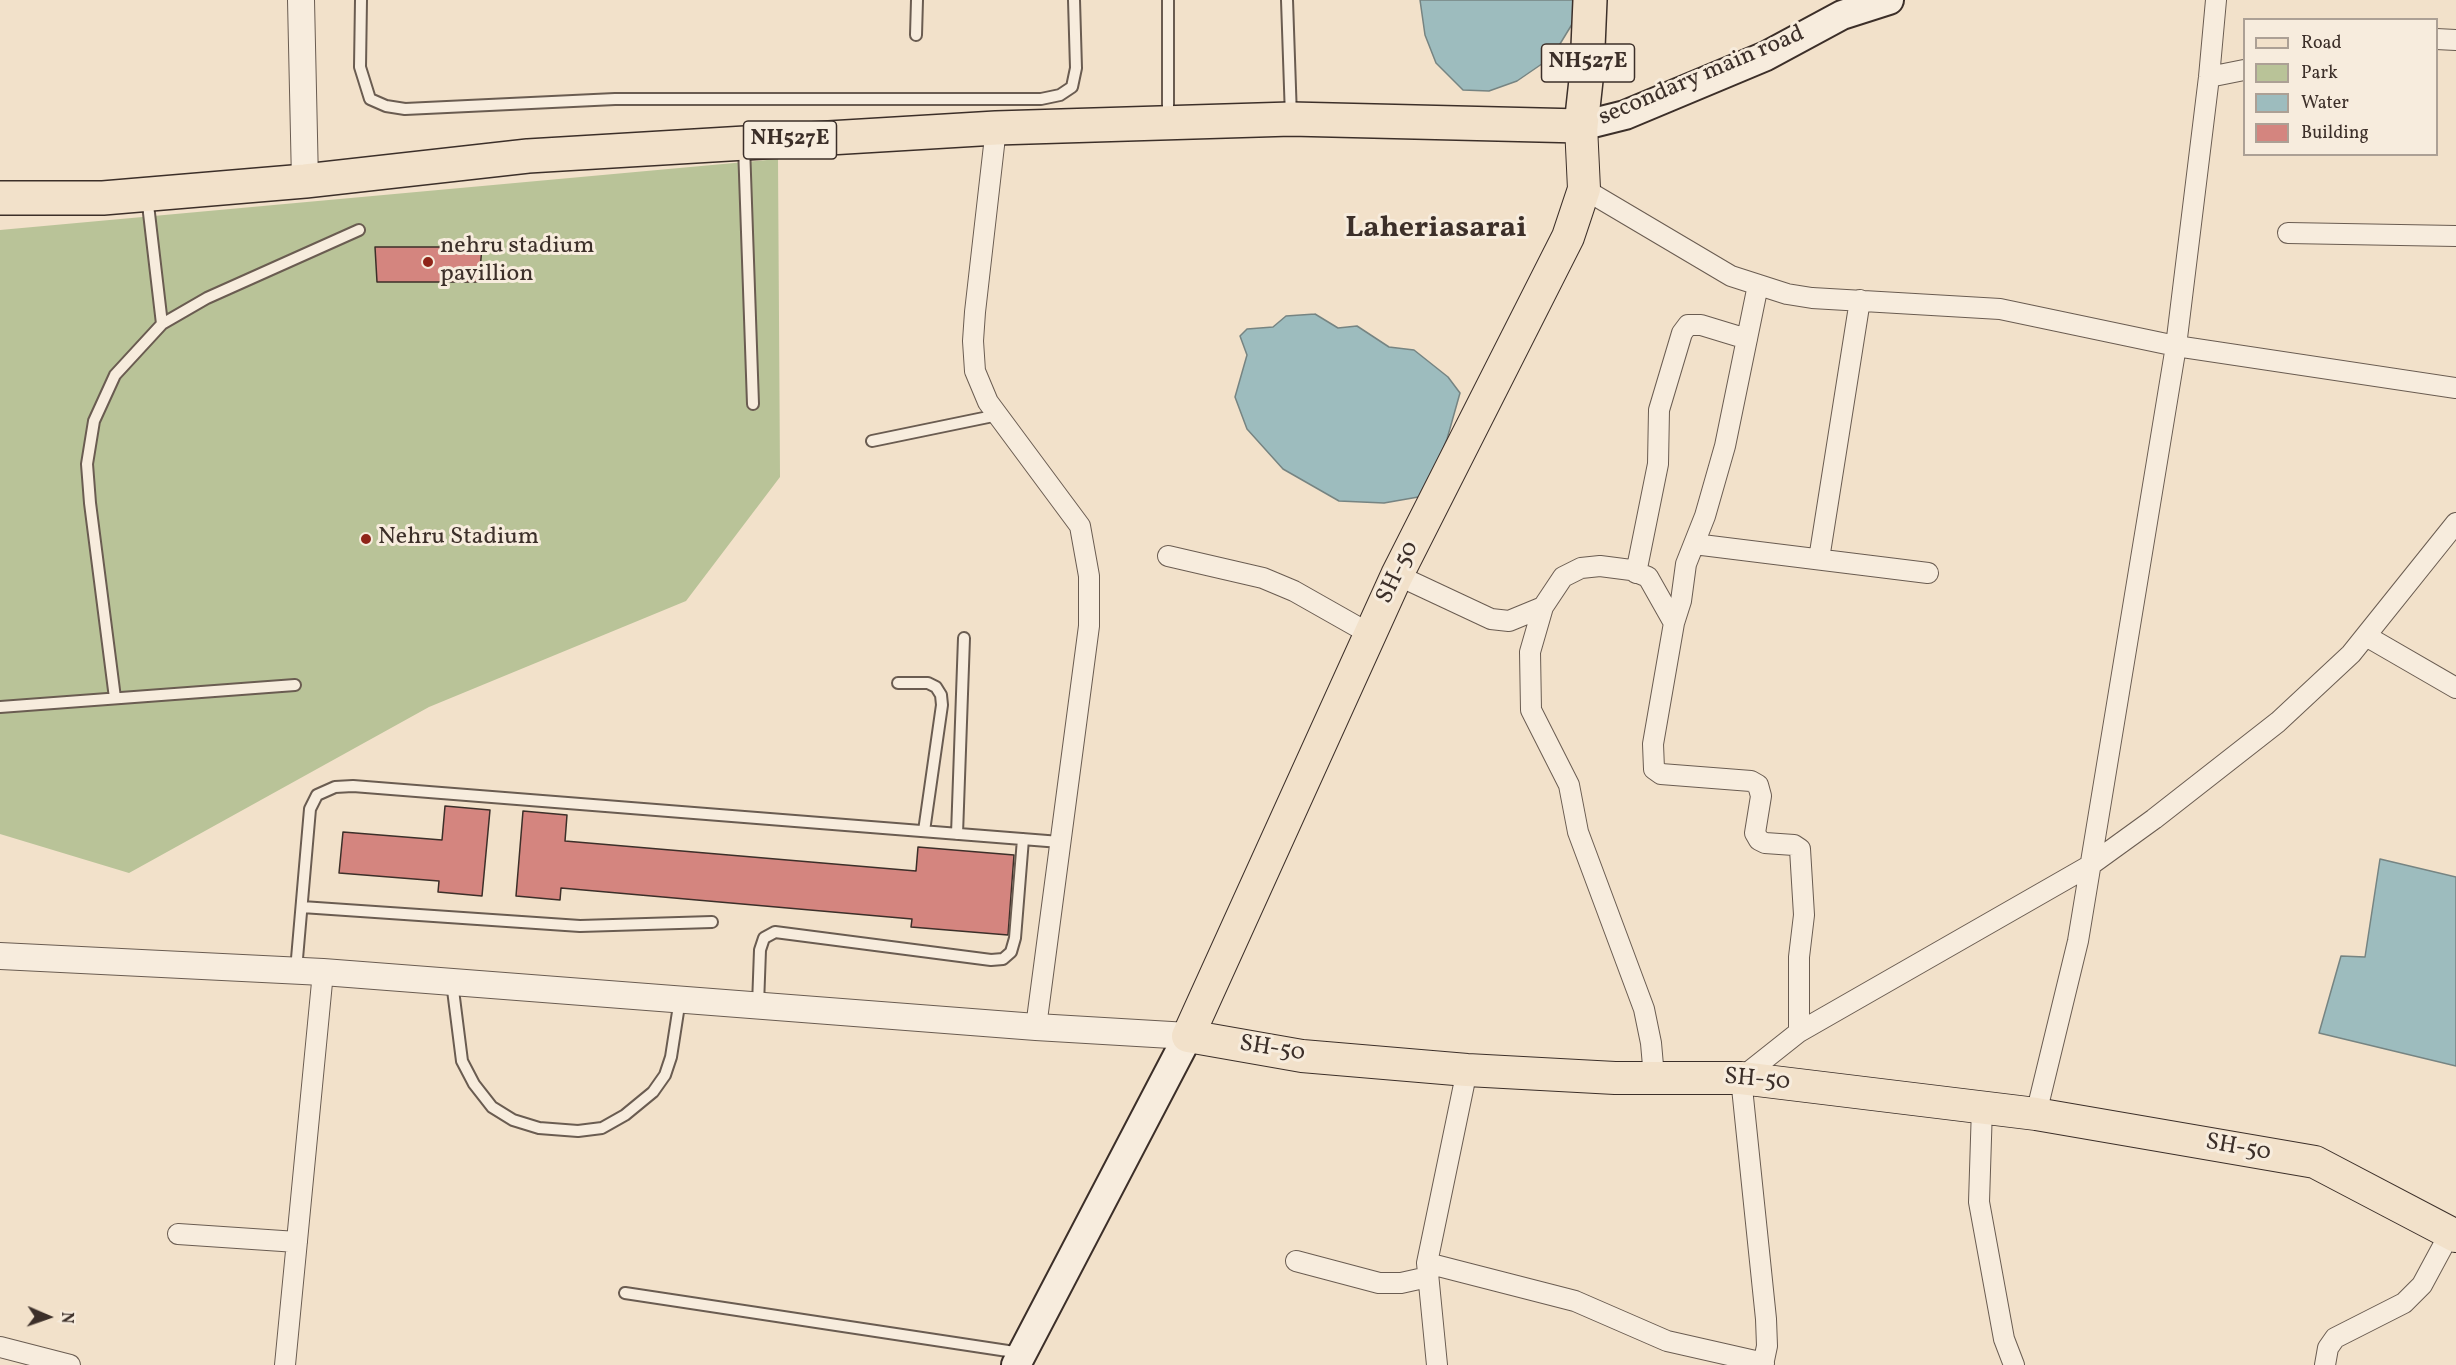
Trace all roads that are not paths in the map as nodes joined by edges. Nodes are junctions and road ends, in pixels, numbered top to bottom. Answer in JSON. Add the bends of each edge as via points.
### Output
{"nodes":[{"id":1,"x":301,"y":0,"type":"edge"},
{"id":2,"x":361,"y":0,"type":"edge"},
{"id":3,"x":918,"y":0,"type":"edge"},
{"id":4,"x":1074,"y":0,"type":"edge"},
{"id":5,"x":1168,"y":0,"type":"edge"},
{"id":6,"x":1287,"y":0,"type":"edge"},
{"id":7,"x":1590,"y":0,"type":"edge"},
{"id":8,"x":1888,"y":0,"type":"edge"},
{"id":9,"x":2216,"y":0,"type":"edge"},
{"id":10,"x":916,"y":35,"type":"dead end"},
{"id":11,"x":2438,"y":39,"type":"edge"},
{"id":12,"x":2456,"y":40,"type":"edge"},
{"id":13,"x":2243,"y":70,"type":"edge"},
{"id":14,"x":2209,"y":77,"type":"junction"},
{"id":15,"x":1291,"y":119,"type":"junction"},
{"id":16,"x":1168,"y":121,"type":"junction"},
{"id":17,"x":1581,"y":126,"type":"junction"},
{"id":18,"x":996,"y":128,"type":"junction"},
{"id":19,"x":744,"y":143,"type":"junction"},
{"id":20,"x":305,"y":181,"type":"junction"},
{"id":21,"x":1584,"y":189,"type":"junction"},
{"id":22,"x":146,"y":194,"type":"junction"},
{"id":23,"x":0,"y":198,"type":"edge"},
{"id":24,"x":359,"y":230,"type":"dead end"},
{"id":25,"x":2288,"y":233,"type":"dead end"},
{"id":26,"x":2456,"y":236,"type":"edge"},
{"id":27,"x":1758,"y":285,"type":"junction"},
{"id":28,"x":1860,"y":300,"type":"junction"},
{"id":29,"x":162,"y":324,"type":"junction"},
{"id":30,"x":1747,"y":339,"type":"junction"},
{"id":31,"x":2176,"y":346,"type":"junction"},
{"id":32,"x":2456,"y":388,"type":"edge"},
{"id":33,"x":753,"y":404,"type":"dead end"},
{"id":34,"x":998,"y":415,"type":"junction"},
{"id":35,"x":872,"y":441,"type":"dead end"},
{"id":36,"x":2456,"y":523,"type":"edge"},
{"id":37,"x":1694,"y":544,"type":"junction"},
{"id":38,"x":1168,"y":556,"type":"dead end"},
{"id":39,"x":1819,"y":559,"type":"junction"},
{"id":40,"x":1636,"y":573,"type":"junction"},
{"id":41,"x":1928,"y":573,"type":"dead end"},
{"id":42,"x":1397,"y":575,"type":"junction"},
{"id":43,"x":1543,"y":607,"type":"junction"},
{"id":44,"x":1674,"y":623,"type":"junction"},
{"id":45,"x":1370,"y":634,"type":"junction"},
{"id":46,"x":2366,"y":636,"type":"junction"},
{"id":47,"x":964,"y":638,"type":"dead end"},
{"id":48,"x":898,"y":683,"type":"dead end"},
{"id":49,"x":295,"y":685,"type":"dead end"},
{"id":50,"x":2456,"y":688,"type":"edge"},
{"id":51,"x":115,"y":698,"type":"junction"},
{"id":52,"x":0,"y":707,"type":"edge"},
{"id":53,"x":924,"y":831,"type":"junction"},
{"id":54,"x":957,"y":834,"type":"junction"},
{"id":55,"x":1023,"y":839,"type":"junction"},
{"id":56,"x":1060,"y":842,"type":"junction"},
{"id":57,"x":2089,"y":866,"type":"junction"},
{"id":58,"x":302,"y":907,"type":"junction"},
{"id":59,"x":712,"y":922,"type":"dead end"},
{"id":60,"x":0,"y":956,"type":"edge"},
{"id":61,"x":296,"y":971,"type":"junction"},
{"id":62,"x":323,"y":972,"type":"junction"},
{"id":63,"x":452,"y":982,"type":"junction"},
{"id":64,"x":680,"y":999,"type":"junction"},
{"id":65,"x":758,"y":1005,"type":"junction"},
{"id":66,"x":1036,"y":1027,"type":"junction"},
{"id":67,"x":1799,"y":1032,"type":"junction"},
{"id":68,"x":1188,"y":1036,"type":"junction"},
{"id":69,"x":1467,"y":1070,"type":"junction"},
{"id":70,"x":1654,"y":1077,"type":"junction"},
{"id":71,"x":1741,"y":1078,"type":"junction"},
{"id":72,"x":1982,"y":1107,"type":"junction"},
{"id":73,"x":2036,"y":1114,"type":"junction"},
{"id":74,"x":178,"y":1234,"type":"dead end"},
{"id":75,"x":2453,"y":1235,"type":"edge"},
{"id":76,"x":297,"y":1242,"type":"junction"},
{"id":77,"x":1296,"y":1261,"type":"dead end"},
{"id":78,"x":1427,"y":1270,"type":"junction"},
{"id":79,"x":625,"y":1293,"type":"dead end"},
{"id":80,"x":0,"y":1347,"type":"edge"},
{"id":81,"x":1018,"y":1359,"type":"edge"},
{"id":82,"x":1764,"y":1364,"type":"edge"},
{"id":83,"x":70,"y":1365,"type":"edge"},
{"id":84,"x":285,"y":1365,"type":"edge"},
{"id":85,"x":1437,"y":1365,"type":"edge"},
{"id":86,"x":2014,"y":1365,"type":"edge"},
{"id":87,"x":2325,"y":1365,"type":"edge"}],
"edges":[{"from":1,"to":20,"type":"street"},
{"from":2,"to":4,"type":"lane","via":[[360,67],[364,85],[370,99],[405,109],[615,99],[1041,99],[1060,95],[1071,87],[1076,68]]},
{"from":3,"to":10,"type":"lane"},
{"from":5,"to":16,"type":"lane"},
{"from":6,"to":15,"type":"lane"},
{"from":7,"to":17,"type":"highway","name":"SH-50","number":"NH527E"},
{"from":8,"to":17,"type":"main road","name":"secondary main road","via":[[1842,15],[1766,56],[1624,115]]},
{"from":9,"to":14,"type":"street"},
{"from":11,"to":12,"type":"street"},
{"from":13,"to":14,"type":"street"},
{"from":14,"to":31,"type":"street"},
{"from":15,"to":16,"type":"highway","number":"NH527E"},
{"from":15,"to":17,"type":"highway","number":"NH527E"},
{"from":16,"to":18,"type":"highway","number":"NH527E"},
{"from":17,"to":21,"type":"main road","name":"SH-50"},
{"from":18,"to":19,"type":"highway","number":"NH527E"},
{"from":18,"to":34,"type":"street","via":[[973,341],[975,371]]},
{"from":19,"to":20,"type":"highway","number":"NH527E","via":[[528,156]]},
{"from":19,"to":33,"type":"lane"},
{"from":20,"to":22,"type":"highway","number":"NH527E"},
{"from":21,"to":27,"type":"street","via":[[1731,276]]},
{"from":21,"to":42,"type":"main road","name":"SH-50","via":[[1549,279]]},
{"from":22,"to":23,"type":"highway","number":"NH527E"},
{"from":22,"to":29,"type":"lane"},
{"from":24,"to":29,"type":"lane","via":[[207,298]]},
{"from":25,"to":26,"type":"street"},
{"from":27,"to":28,"type":"street","via":[[1812,298]]},
{"from":27,"to":30,"type":"street"},
{"from":28,"to":31,"type":"street","via":[[2000,309]]},
{"from":28,"to":39,"type":"street"},
{"from":29,"to":51,"type":"lane","via":[[115,375],[94,421],[87,464]]},
{"from":30,"to":37,"type":"street","via":[[1725,446]]},
{"from":30,"to":40,"type":"street","via":[[1701,325],[1688,325],[1682,333],[1659,410],[1658,464]]},
{"from":31,"to":32,"type":"street"},
{"from":31,"to":57,"type":"street"},
{"from":34,"to":35,"type":"lane"},
{"from":34,"to":56,"type":"street","via":[[1080,526],[1085,543],[1089,626]]},
{"from":36,"to":46,"type":"street"},
{"from":37,"to":39,"type":"street"},
{"from":37,"to":44,"type":"street"},
{"from":38,"to":45,"type":"street","via":[[1263,578]]},
{"from":39,"to":41,"type":"street"},
{"from":40,"to":43,"type":"street","via":[[1600,566],[1581,568],[1563,577]]},
{"from":40,"to":44,"type":"street","via":[[1648,577]]},
{"from":42,"to":43,"type":"street","via":[[1491,619],[1509,621]]},
{"from":42,"to":45,"type":"main road","name":"SH-50"},
{"from":43,"to":70,"type":"street","via":[[1530,652],[1531,710],[1569,785],[1578,832],[1644,1009]]},
{"from":44,"to":67,"type":"street","via":[[1653,744],[1654,769],[1661,774],[1758,785],[1761,796],[1755,833],[1759,840],[1800,849],[1804,915],[1799,957]]},
{"from":45,"to":68,"type":"main road","name":"SH-50"},
{"from":46,"to":50,"type":"street"},
{"from":46,"to":57,"type":"street","via":[[2278,722]]},
{"from":47,"to":54,"type":"lane"},
{"from":48,"to":53,"type":"lane","via":[[928,683],[941,695]]},
{"from":49,"to":51,"type":"lane"},
{"from":51,"to":52,"type":"lane"},
{"from":53,"to":54,"type":"lane"},
{"from":53,"to":58,"type":"lane","via":[[335,787],[317,795],[310,809]]},
{"from":54,"to":55,"type":"lane"},
{"from":55,"to":56,"type":"lane"},
{"from":55,"to":65,"type":"lane","via":[[1015,938],[1011,952],[1003,959],[775,932],[764,938],[760,950]]},
{"from":56,"to":66,"type":"street"},
{"from":57,"to":67,"type":"street"},
{"from":57,"to":73,"type":"street","via":[[2078,941]]},
{"from":58,"to":59,"type":"lane","via":[[580,926]]},
{"from":58,"to":61,"type":"lane"},
{"from":60,"to":61,"type":"street"},
{"from":61,"to":62,"type":"street"},
{"from":62,"to":63,"type":"street"},
{"from":62,"to":76,"type":"street"},
{"from":63,"to":64,"type":"street"},
{"from":63,"to":64,"type":"lane","via":[[462,1061],[492,1107],[513,1120],[539,1128],[578,1131],[602,1128],[653,1092],[665,1075]]},
{"from":64,"to":65,"type":"street"},
{"from":65,"to":66,"type":"street"},
{"from":66,"to":68,"type":"street"},
{"from":67,"to":71,"type":"street"},
{"from":68,"to":69,"type":"main road","name":"SH-50","via":[[1302,1056]]},
{"from":68,"to":81,"type":"main road"},
{"from":69,"to":70,"type":"main road","name":"SH-50"},
{"from":69,"to":78,"type":"street"},
{"from":70,"to":71,"type":"main road","name":"SH-50"},
{"from":71,"to":72,"type":"main road","name":"SH-50"},
{"from":71,"to":82,"type":"street","via":[[1766,1319]]},
{"from":72,"to":73,"type":"main road","name":"SH-50"},
{"from":72,"to":86,"type":"street","via":[[1979,1202],[2004,1339]]},
{"from":73,"to":75,"type":"main road","name":"SH-50","via":[[2315,1162]]},
{"from":74,"to":76,"type":"street"},
{"from":75,"to":87,"type":"street","via":[[2422,1285],[2404,1303],[2335,1338],[2328,1348]]},
{"from":76,"to":84,"type":"street"},
{"from":77,"to":78,"type":"street","via":[[1379,1283],[1401,1283]]},
{"from":78,"to":82,"type":"street","via":[[1575,1301],[1666,1341]]},
{"from":78,"to":85,"type":"street"},
{"from":79,"to":81,"type":"lane"},
{"from":80,"to":83,"type":"street"}]}
